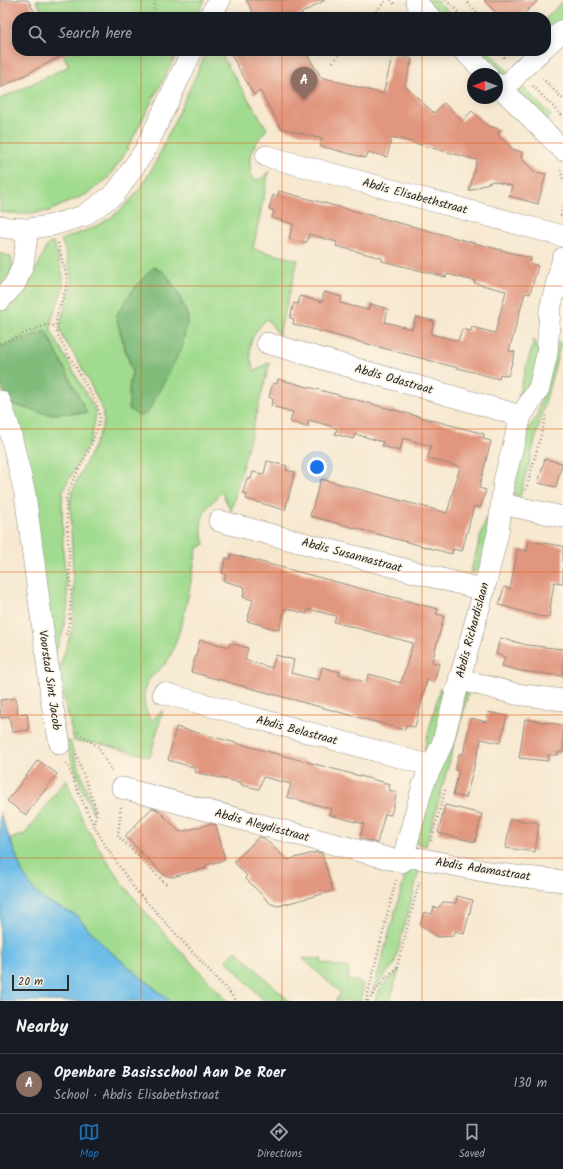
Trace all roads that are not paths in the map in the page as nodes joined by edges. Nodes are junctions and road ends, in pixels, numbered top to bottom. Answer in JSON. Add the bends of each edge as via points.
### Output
{"nodes":[{"id":1,"x":220,"y":0,"type":"edge"},
{"id":2,"x":416,"y":0,"type":"edge"},
{"id":3,"x":212,"y":12,"type":"edge"},
{"id":4,"x":425,"y":12,"type":"edge"},
{"id":5,"x":563,"y":30,"type":"edge"},
{"id":6,"x":551,"y":41,"type":"edge"},
{"id":7,"x":190,"y":56,"type":"edge"},
{"id":8,"x":469,"y":56,"type":"edge"},
{"id":9,"x":536,"y":56,"type":"edge"},
{"id":10,"x":481,"y":68,"type":"edge"},
{"id":11,"x":503,"y":85,"type":"edge"},
{"id":12,"x":503,"y":90,"type":"edge"},
{"id":13,"x":563,"y":150,"type":"edge"},
{"id":14,"x":266,"y":156,"type":"dead end"},
{"id":15,"x":0,"y":226,"type":"edge"},
{"id":16,"x":28,"y":229,"type":"junction"},
{"id":17,"x":563,"y":236,"type":"edge"},
{"id":18,"x":563,"y":258,"type":"edge"},
{"id":19,"x":0,"y":300,"type":"edge"},
{"id":20,"x":556,"y":328,"type":"edge"},
{"id":21,"x":267,"y":343,"type":"dead end"},
{"id":22,"x":0,"y":401,"type":"edge"},
{"id":23,"x":521,"y":416,"type":"junction"},
{"id":24,"x":502,"y":504,"type":"junction"},
{"id":25,"x":563,"y":517,"type":"edge"},
{"id":26,"x":219,"y":521,"type":"dead end"},
{"id":27,"x":484,"y":590,"type":"junction"},
{"id":28,"x":459,"y":679,"type":"junction"},
{"id":29,"x":163,"y":693,"type":"dead end"},
{"id":30,"x":563,"y":700,"type":"edge"},
{"id":31,"x":60,"y":744,"type":"road end"},
{"id":32,"x":432,"y":766,"type":"junction"},
{"id":33,"x":122,"y":788,"type":"road end"},
{"id":34,"x":403,"y":859,"type":"junction"},
{"id":35,"x":563,"y":881,"type":"edge"}],
"edges":[{"from":1,"to":3,"type":"street"},
{"from":2,"to":4,"type":"street"},
{"from":5,"to":6,"type":"street"},
{"from":7,"to":16,"type":"street","via":[[144,152],[115,194],[83,216]]},
{"from":8,"to":10,"type":"street"},
{"from":9,"to":11,"type":"street"},
{"from":12,"to":13,"type":"street"},
{"from":14,"to":17,"type":"street","name":"Abdis Elisabethstraat"},
{"from":15,"to":16,"type":"street"},
{"from":16,"to":19,"type":"street","via":[[23,265],[16,284]]},
{"from":18,"to":20,"type":"street","name":"Abdis Richardislaan","via":[[550,309]]},
{"from":20,"to":23,"type":"street","name":"Abdis Richardislaan","via":[[539,388]]},
{"from":21,"to":23,"type":"street","name":"Abdis Odastraat"},
{"from":22,"to":31,"type":"street","name":"Voorstad Sint Jacob","via":[[25,494],[50,699]]},
{"from":23,"to":24,"type":"street","name":"Abdis Richardislaan","via":[[504,481]]},
{"from":24,"to":25,"type":"street"},
{"from":24,"to":27,"type":"street","name":"Abdis Richardislaan","via":[[498,533]]},
{"from":26,"to":27,"type":"street","name":"Abdis Susannastraat"},
{"from":27,"to":28,"type":"street","name":"Abdis Richardislaan"},
{"from":28,"to":30,"type":"street","via":[[516,694]]},
{"from":28,"to":32,"type":"street","name":"Abdis Richardislaan","via":[[442,744]]},
{"from":29,"to":32,"type":"street","name":"Abdis Belastraat"},
{"from":32,"to":34,"type":"street","name":"Abdis Richardislaan","via":[[423,785]]},
{"from":33,"to":34,"type":"street","name":"Abdis Aleydisstraat"},
{"from":34,"to":35,"type":"street","name":"Abdis Adamastraat"}]}
